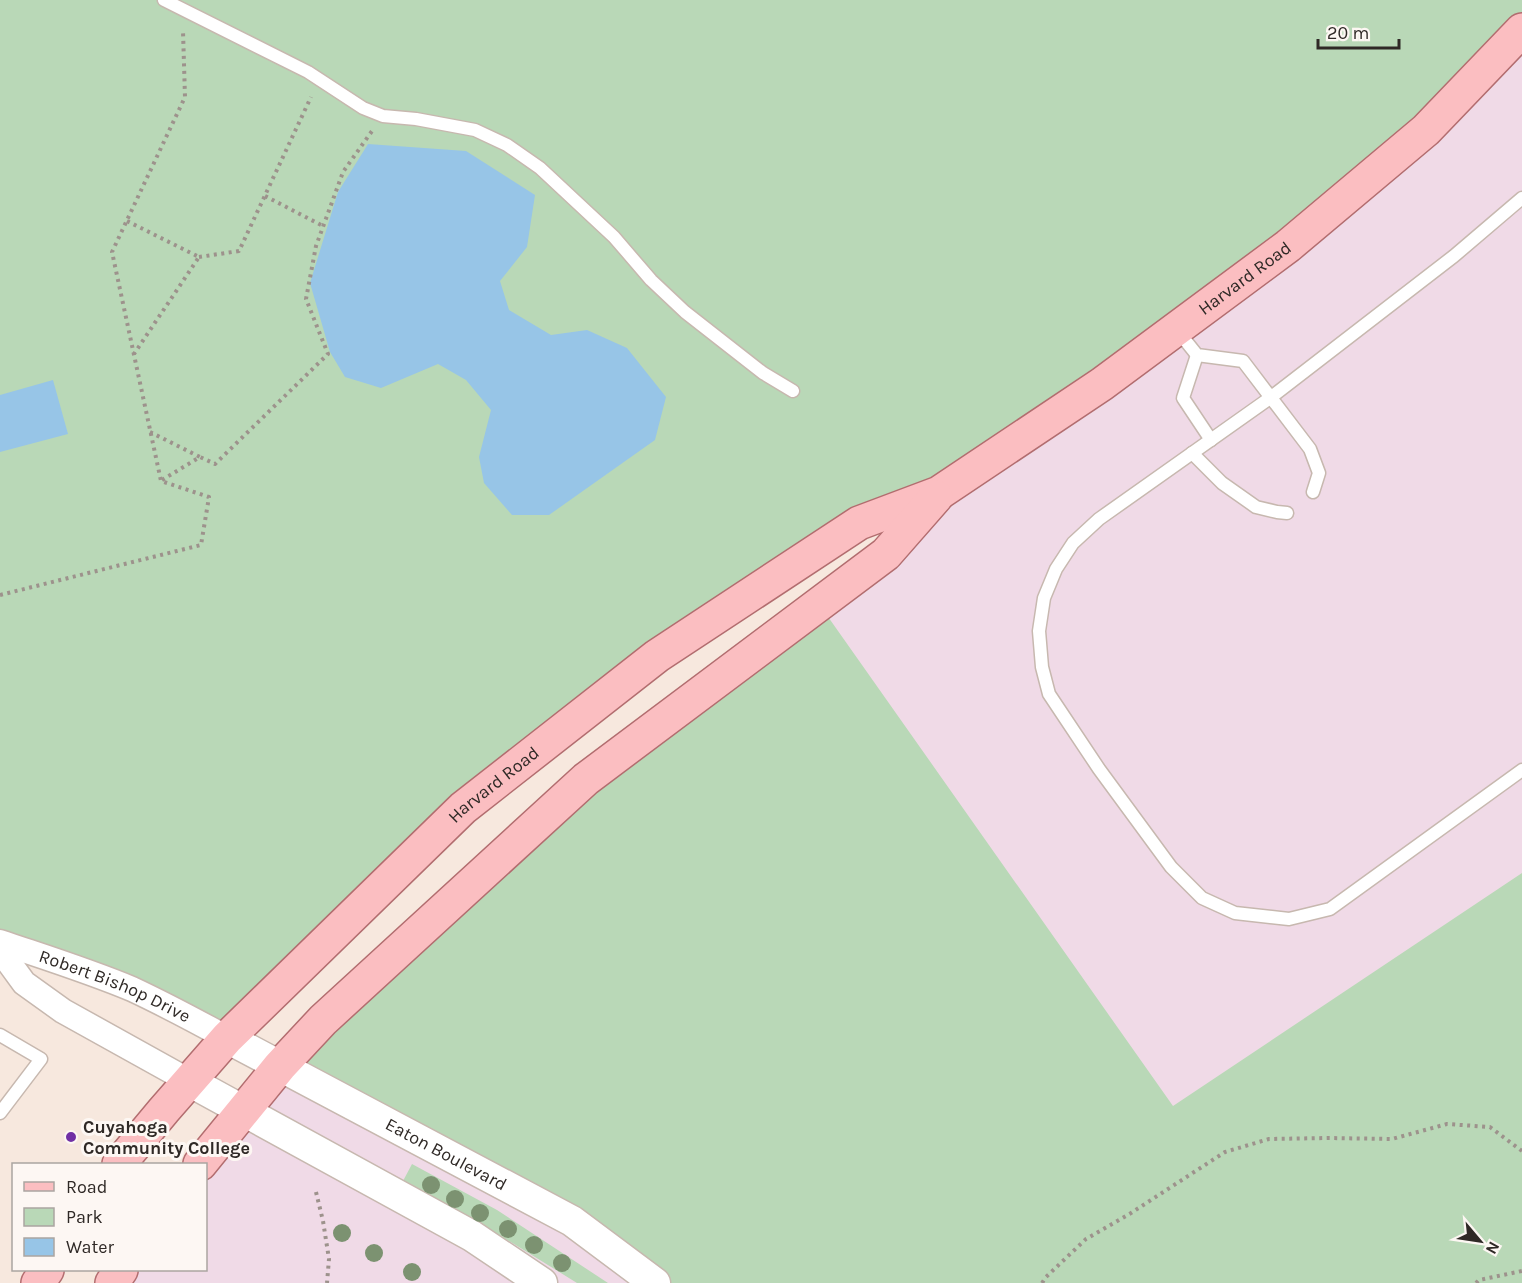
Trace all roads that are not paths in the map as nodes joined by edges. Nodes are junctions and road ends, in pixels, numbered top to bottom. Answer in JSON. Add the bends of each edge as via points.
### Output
{"nodes":[{"id":1,"x":164,"y":0,"type":"edge"},
{"id":2,"x":1522,"y":30,"type":"edge"},
{"id":3,"x":1522,"y":198,"type":"edge"},
{"id":4,"x":1177,"y":329,"type":"junction"},
{"id":5,"x":1197,"y":355,"type":"junction"},
{"id":6,"x":793,"y":391,"type":"dead end"},
{"id":7,"x":1270,"y":398,"type":"junction"},
{"id":8,"x":1211,"y":440,"type":"junction"},
{"id":9,"x":1192,"y":453,"type":"junction"},
{"id":10,"x":1313,"y":492,"type":"dead end"},
{"id":11,"x":939,"y":493,"type":"junction"},
{"id":12,"x":1287,"y":513,"type":"dead end"},
{"id":13,"x":1522,"y":770,"type":"edge"},
{"id":14,"x":0,"y":942,"type":"edge"},
{"id":15,"x":0,"y":950,"type":"edge"},
{"id":16,"x":0,"y":1035,"type":"edge"},
{"id":17,"x":227,"y":1038,"type":"junction"},
{"id":18,"x":280,"y":1066,"type":"junction"},
{"id":19,"x":189,"y":1081,"type":"junction"},
{"id":20,"x":244,"y":1111,"type":"junction"},
{"id":21,"x":0,"y":1113,"type":"edge"},
{"id":22,"x":120,"y":1163,"type":"edge"},
{"id":23,"x":201,"y":1163,"type":"edge"},
{"id":24,"x":542,"y":1283,"type":"edge"},
{"id":25,"x":655,"y":1283,"type":"edge"}],
"edges":[{"from":1,"to":6,"type":"lane","via":[[308,72],[363,108],[382,116],[475,130],[507,145],[540,168],[614,237],[685,312],[763,373]]},
{"from":2,"to":4,"type":"main road","name":"Harvard Road","via":[[1426,130],[1288,246]]},
{"from":3,"to":7,"type":"lane","via":[[1454,256]]},
{"from":4,"to":5,"type":"lane"},
{"from":4,"to":11,"type":"main road","name":"Harvard Road"},
{"from":5,"to":7,"type":"lane","via":[[1243,361]]},
{"from":5,"to":8,"type":"lane","via":[[1183,398]]},
{"from":7,"to":8,"type":"lane"},
{"from":7,"to":10,"type":"lane","via":[[1310,449],[1319,473]]},
{"from":8,"to":9,"type":"lane"},
{"from":9,"to":12,"type":"lane","via":[[1222,483],[1256,507]]},
{"from":9,"to":13,"type":"lane","via":[[1099,519],[1073,543],[1044,598],[1039,631],[1049,694],[1171,867],[1202,898],[1235,913],[1289,919],[1330,909]]},
{"from":11,"to":17,"type":"main road","name":"Harvard Road","via":[[859,524],[657,656],[463,808]]},
{"from":11,"to":18,"type":"main road","name":"Harvard Road","via":[[886,554],[586,779],[323,1020]]},
{"from":14,"to":17,"type":"street","name":"Robert Bishop Drive","via":[[130,989]]},
{"from":15,"to":19,"type":"street","name":"Robert Bishop Drive","via":[[24,983],[63,1011]]},
{"from":16,"to":21,"type":"lane","via":[[41,1059]]},
{"from":17,"to":18,"type":"street","name":"Eaton Boulevard"},
{"from":17,"to":19,"type":"main road","name":"Harvard Road"},
{"from":18,"to":20,"type":"main road","name":"Harvard Road"},
{"from":18,"to":25,"type":"street","name":"Eaton Boulevard","via":[[572,1221]]},
{"from":19,"to":20,"type":"street"},
{"from":19,"to":22,"type":"main road","name":"Harvard Road"},
{"from":20,"to":23,"type":"main road","name":"Harvard Road"},
{"from":20,"to":24,"type":"street","via":[[472,1236]]}]}
